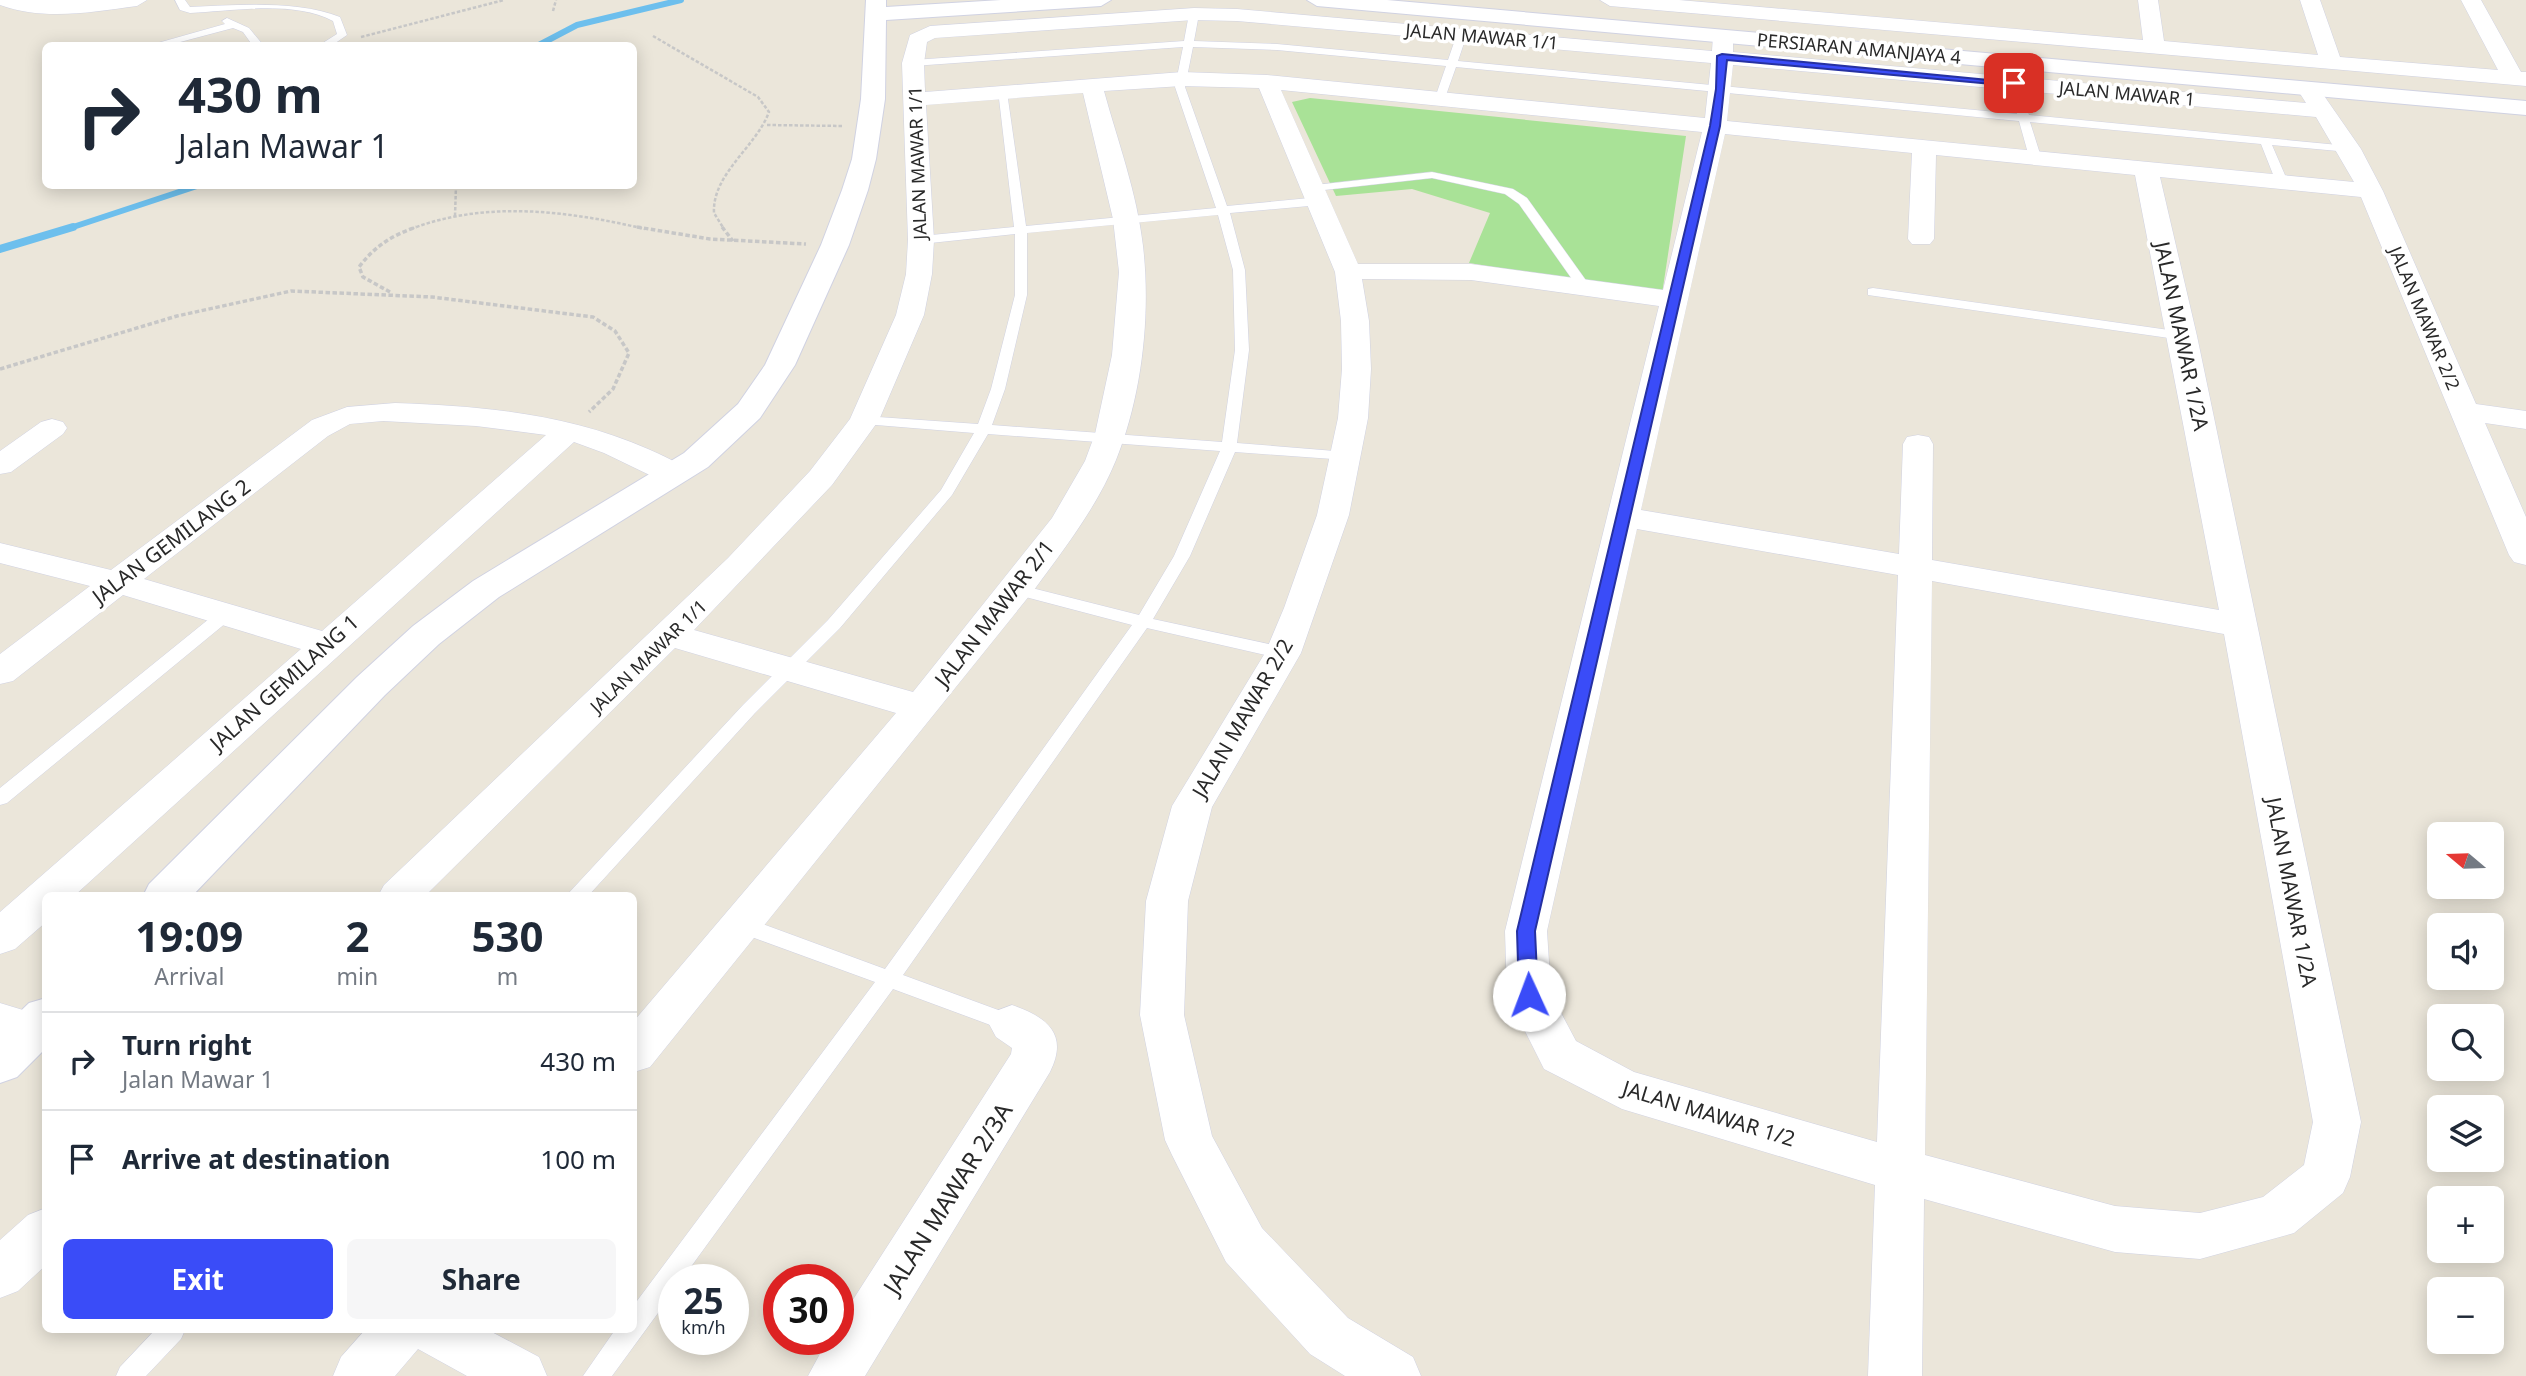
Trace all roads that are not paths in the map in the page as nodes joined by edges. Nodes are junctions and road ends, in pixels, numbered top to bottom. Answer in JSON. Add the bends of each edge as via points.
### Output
{"nodes":[{"id":1,"x":4,"y":0,"type":"edge"},
{"id":2,"x":137,"y":0,"type":"edge"},
{"id":3,"x":180,"y":0,"type":"edge"},
{"id":4,"x":924,"y":0,"type":"edge"},
{"id":5,"x":1101,"y":0,"type":"edge"},
{"id":6,"x":1317,"y":0,"type":"edge"},
{"id":7,"x":1457,"y":0,"type":"edge"},
{"id":8,"x":1610,"y":0,"type":"edge"},
{"id":9,"x":2148,"y":0,"type":"edge"},
{"id":10,"x":2310,"y":0,"type":"edge"},
{"id":11,"x":2471,"y":0,"type":"edge"},
{"id":12,"x":1343,"y":1,"type":"edge"},
{"id":13,"x":876,"y":6,"type":"edge"},
{"id":14,"x":190,"y":10,"type":"junction"},
{"id":15,"x":1194,"y":13,"type":"junction"},
{"id":16,"x":236,"y":24,"type":"junction"},
{"id":17,"x":1462,"y":34,"type":"junction"},
{"id":18,"x":167,"y":42,"type":"edge"},
{"id":19,"x":256,"y":42,"type":"edge"},
{"id":20,"x":332,"y":42,"type":"edge"},
{"id":21,"x":1189,"y":44,"type":"junction"},
{"id":22,"x":2154,"y":46,"type":"junction"},
{"id":23,"x":1722,"y":60,"type":"junction"},
{"id":24,"x":2331,"y":61,"type":"junction"},
{"id":25,"x":913,"y":63,"type":"junction"},
{"id":26,"x":1452,"y":65,"type":"junction"},
{"id":27,"x":1182,"y":79,"type":"junction"},
{"id":28,"x":1267,"y":82,"type":"junction"},
{"id":29,"x":2014,"y":83,"type":"junction"},
{"id":30,"x":1092,"y":86,"type":"junction"},
{"id":31,"x":1002,"y":93,"type":"junction"},
{"id":32,"x":2519,"y":93,"type":"edge"},
{"id":33,"x":1440,"y":98,"type":"junction"},
{"id":34,"x":915,"y":99,"type":"junction"},
{"id":35,"x":2315,"y":100,"type":"junction"},
{"id":36,"x":2024,"y":116,"type":"junction"},
{"id":37,"x":1715,"y":126,"type":"junction"},
{"id":38,"x":2265,"y":141,"type":"junction"},
{"id":39,"x":1924,"y":146,"type":"junction"},
{"id":40,"x":2349,"y":149,"type":"junction"},
{"id":41,"x":2035,"y":157,"type":"junction"},
{"id":42,"x":2146,"y":168,"type":"junction"},
{"id":43,"x":2282,"y":182,"type":"junction"},
{"id":44,"x":2371,"y":191,"type":"junction"},
{"id":45,"x":1317,"y":195,"type":"junction"},
{"id":46,"x":1223,"y":211,"type":"junction"},
{"id":47,"x":1126,"y":221,"type":"junction"},
{"id":48,"x":1021,"y":231,"type":"junction"},
{"id":49,"x":1921,"y":239,"type":"dead end"},
{"id":50,"x":921,"y":240,"type":"junction"},
{"id":51,"x":1348,"y":272,"type":"junction"},
{"id":52,"x":1584,"y":286,"type":"junction"},
{"id":53,"x":1873,"y":292,"type":"dead end"},
{"id":54,"x":1674,"y":300,"type":"junction"},
{"id":55,"x":2183,"y":336,"type":"junction"},
{"id":56,"x":2465,"y":411,"type":"junction"},
{"id":57,"x":864,"y":420,"type":"junction"},
{"id":58,"x":2526,"y":420,"type":"edge"},
{"id":59,"x":52,"y":428,"type":"dead end"},
{"id":60,"x":983,"y":429,"type":"junction"},
{"id":61,"x":570,"y":430,"type":"junction"},
{"id":62,"x":1109,"y":438,"type":"junction"},
{"id":63,"x":1918,"y":444,"type":"dead end"},
{"id":64,"x":1229,"y":447,"type":"junction"},
{"id":65,"x":1347,"y":456,"type":"junction"},
{"id":66,"x":0,"y":465,"type":"edge"},
{"id":67,"x":673,"y":474,"type":"junction"},
{"id":68,"x":1621,"y":516,"type":"junction"},
{"id":69,"x":2526,"y":555,"type":"edge"},
{"id":70,"x":4,"y":558,"type":"edge"},
{"id":71,"x":1916,"y":568,"type":"junction"},
{"id":72,"x":117,"y":582,"type":"junction"},
{"id":73,"x":1016,"y":589,"type":"junction"},
{"id":74,"x":226,"y":614,"type":"junction"},
{"id":75,"x":1143,"y":622,"type":"junction"},
{"id":76,"x":2240,"y":625,"type":"junction"},
{"id":77,"x":670,"y":635,"type":"junction"},
{"id":78,"x":326,"y":644,"type":"junction"},
{"id":79,"x":1283,"y":653,"type":"junction"},
{"id":80,"x":789,"y":670,"type":"junction"},
{"id":81,"x":0,"y":672,"type":"edge"},
{"id":82,"x":922,"y":706,"type":"junction"},
{"id":83,"x":0,"y":798,"type":"edge"},
{"id":84,"x":50,"y":892,"type":"edge"},
{"id":85,"x":169,"y":892,"type":"edge"},
{"id":86,"x":403,"y":892,"type":"edge"},
{"id":87,"x":580,"y":892,"type":"edge"},
{"id":88,"x":42,"y":899,"type":"edge"},
{"id":89,"x":742,"y":925,"type":"junction"},
{"id":90,"x":0,"y":937,"type":"edge"},
{"id":91,"x":889,"y":979,"type":"junction"},
{"id":92,"x":1012,"y":1024,"type":"joint"},
{"id":93,"x":637,"y":1049,"type":"edge"},
{"id":94,"x":1902,"y":1171,"type":"junction"},
{"id":95,"x":42,"y":1235,"type":"edge"},
{"id":96,"x":0,"y":1274,"type":"edge"},
{"id":97,"x":637,"y":1321,"type":"edge"},
{"id":98,"x":169,"y":1333,"type":"edge"},
{"id":99,"x":397,"y":1333,"type":"edge"},
{"id":100,"x":441,"y":1333,"type":"edge"},
{"id":101,"x":628,"y":1333,"type":"edge"},
{"id":102,"x":129,"y":1376,"type":"edge"},
{"id":103,"x":360,"y":1376,"type":"edge"},
{"id":104,"x":520,"y":1376,"type":"edge"},
{"id":105,"x":596,"y":1376,"type":"edge"},
{"id":106,"x":835,"y":1376,"type":"edge"},
{"id":107,"x":1394,"y":1376,"type":"edge"},
{"id":108,"x":1895,"y":1376,"type":"edge"}],
"edges":[{"from":1,"to":2,"type":"street","via":[[32,6]]},
{"from":3,"to":14,"type":"lane","via":[[183,8]]},
{"from":4,"to":13,"type":"street"},
{"from":5,"to":13,"type":"street"},
{"from":6,"to":12,"type":"street","name":"PERSIARAN AMANJAYA 4"},
{"from":7,"to":32,"type":"street","name":"PERSIARAN AMANJAYA 4"},
{"from":8,"to":22,"type":"street"},
{"from":9,"to":22,"type":"street"},
{"from":10,"to":24,"type":"street"},
{"from":11,"to":32,"type":"street"},
{"from":12,"to":23,"type":"street","name":"PERSIARAN AMANJAYA 4"},
{"from":13,"to":67,"type":"street","via":[[869,127],[855,190],[835,245],[766,388],[715,444]]},
{"from":14,"to":16,"type":"lane"},
{"from":14,"to":20,"type":"lane","via":[[256,5],[314,8],[339,21],[342,35]]},
{"from":15,"to":17,"type":"street","name":"JALAN MAWAR 1/1"},
{"from":15,"to":21,"type":"lane"},
{"from":15,"to":25,"type":"street","name":"JALAN MAWAR 1/1","via":[[930,32],[917,39]]},
{"from":16,"to":18,"type":"lane"},
{"from":16,"to":19,"type":"lane"},
{"from":17,"to":23,"type":"street","name":"JALAN MAWAR 1/1"},
{"from":17,"to":26,"type":"lane"},
{"from":21,"to":25,"type":"lane"},
{"from":21,"to":26,"type":"lane","via":[[1277,47]]},
{"from":21,"to":27,"type":"lane"},
{"from":22,"to":24,"type":"street"},
{"from":23,"to":26,"type":"lane"},
{"from":23,"to":29,"type":"street","name":"JALAN MAWAR 1"},
{"from":23,"to":35,"type":"street","name":"PERSIARAN AMANJAYA 4"},
{"from":23,"to":36,"type":"lane"},
{"from":23,"to":37,"type":"street","name":"JALAN MAWAR 1/2"},
{"from":24,"to":32,"type":"street"},
{"from":25,"to":34,"type":"street","name":"JALAN MAWAR 1/1"},
{"from":26,"to":33,"type":"lane"},
{"from":27,"to":28,"type":"street"},
{"from":27,"to":30,"type":"street"},
{"from":27,"to":46,"type":"lane","via":[[1180,87]]},
{"from":28,"to":33,"type":"street"},
{"from":28,"to":45,"type":"street","name":"JALAN MAWAR 2/2"},
{"from":29,"to":35,"type":"street","name":"JALAN MAWAR 1"},
{"from":29,"to":36,"type":"lane"},
{"from":30,"to":31,"type":"street"},
{"from":30,"to":47,"type":"street","name":"JALAN MAWAR 2/1"},
{"from":31,"to":34,"type":"street"},
{"from":31,"to":48,"type":"lane"},
{"from":32,"to":35,"type":"street","name":"PERSIARAN AMANJAYA 4"},
{"from":33,"to":37,"type":"street"},
{"from":34,"to":50,"type":"street","name":"JALAN MAWAR 1/1"},
{"from":35,"to":40,"type":"street","name":"JALAN MAWAR 2/2"},
{"from":36,"to":38,"type":"lane"},
{"from":36,"to":41,"type":"lane"},
{"from":37,"to":39,"type":"street"},
{"from":37,"to":54,"type":"street","name":"JALAN MAWAR 1/2"},
{"from":38,"to":40,"type":"lane"},
{"from":38,"to":43,"type":"lane"},
{"from":39,"to":41,"type":"street"},
{"from":39,"to":49,"type":"street"},
{"from":40,"to":44,"type":"street","name":"JALAN MAWAR 2/2"},
{"from":41,"to":42,"type":"street"},
{"from":42,"to":43,"type":"street"},
{"from":42,"to":55,"type":"street","name":"JALAN MAWAR 1/2A"},
{"from":43,"to":44,"type":"street"},
{"from":44,"to":56,"type":"street","name":"JALAN MAWAR 2/2"},
{"from":45,"to":46,"type":"lane"},
{"from":45,"to":51,"type":"street","name":"JALAN MAWAR 2/2"},
{"from":45,"to":52,"type":"lane","via":[[1432,175],[1509,191],[1522,201]]},
{"from":46,"to":47,"type":"lane"},
{"from":46,"to":64,"type":"lane","via":[[1239,270],[1241,337]]},
{"from":47,"to":48,"type":"lane"},
{"from":47,"to":62,"type":"street","name":"JALAN MAWAR 2/1","via":[[1131,270],[1129,333]]},
{"from":48,"to":50,"type":"lane"},
{"from":48,"to":60,"type":"lane","via":[[1021,295],[998,389]]},
{"from":50,"to":57,"type":"street","name":"JALAN MAWAR 1/1","via":[[910,315]]},
{"from":51,"to":52,"type":"street","via":[[1467,271]]},
{"from":51,"to":65,"type":"street","name":"JALAN MAWAR 2/2","via":[[1358,351]]},
{"from":52,"to":54,"type":"street"},
{"from":53,"to":55,"type":"lane"},
{"from":54,"to":68,"type":"street","name":"JALAN MAWAR 1/2"},
{"from":55,"to":76,"type":"street","name":"JALAN MAWAR 1/2A"},
{"from":56,"to":58,"type":"street"},
{"from":56,"to":69,"type":"street","name":"JALAN MAWAR 2/2"},
{"from":57,"to":60,"type":"lane"},
{"from":57,"to":77,"type":"street","name":"JALAN MAWAR 1/1","via":[[821,478]]},
{"from":59,"to":66,"type":"street"},
{"from":60,"to":62,"type":"lane"},
{"from":60,"to":80,"type":"lane","via":[[947,492]]},
{"from":61,"to":67,"type":"street","via":[[618,445]]},
{"from":61,"to":72,"type":"street","name":"JALAN GEMILANG 2","via":[[439,415],[345,416],[301,441]]},
{"from":61,"to":78,"type":"street","name":"JALAN GEMILANG 1"},
{"from":62,"to":64,"type":"lane"},
{"from":62,"to":73,"type":"street","name":"JALAN MAWAR 2/1","via":[[1072,509]]},
{"from":63,"to":71,"type":"street"},
{"from":64,"to":65,"type":"lane"},
{"from":64,"to":75,"type":"lane","via":[[1182,556]]},
{"from":65,"to":79,"type":"street","name":"JALAN MAWAR 2/2","via":[[1322,546]]},
{"from":67,"to":85,"type":"street","via":[[496,582],[426,635]]},
{"from":68,"to":71,"type":"street"},
{"from":68,"to":94,"type":"street","name":"JALAN MAWAR 1/2","via":[[1526,931],[1529,995],[1560,1055],[1622,1089]]},
{"from":70,"to":72,"type":"street"},
{"from":71,"to":76,"type":"street"},
{"from":71,"to":94,"type":"street"},
{"from":72,"to":74,"type":"street"},
{"from":72,"to":81,"type":"street","name":"JALAN GEMILANG 2"},
{"from":73,"to":75,"type":"lane"},
{"from":73,"to":82,"type":"street","name":"JALAN MAWAR 2/1"},
{"from":74,"to":78,"type":"street"},
{"from":74,"to":83,"type":"lane"},
{"from":75,"to":79,"type":"lane"},
{"from":75,"to":91,"type":"lane"},
{"from":76,"to":94,"type":"street","name":"JALAN MAWAR 1/2A","via":[[2337,1122],[2326,1177],[2276,1217],[2200,1236],[2115,1229]]},
{"from":77,"to":80,"type":"street"},
{"from":77,"to":86,"type":"street","name":"JALAN MAWAR 1/1"},
{"from":78,"to":84,"type":"street","name":"JALAN GEMILANG 1"},
{"from":79,"to":107,"type":"street","name":"JALAN MAWAR 2/2","via":[[1192,806],[1167,901],[1162,1015],[1189,1140],[1244,1245],[1329,1336]]},
{"from":80,"to":82,"type":"street"},
{"from":80,"to":87,"type":"lane"},
{"from":82,"to":89,"type":"street","name":"JALAN MAWAR 2/1"},
{"from":88,"to":90,"type":"street","name":"JALAN GEMILANG 1"},
{"from":89,"to":91,"type":"lane"},
{"from":89,"to":93,"type":"street","name":"JALAN MAWAR 2/1"},
{"from":91,"to":92,"type":"lane"},
{"from":91,"to":97,"type":"lane"},
{"from":92,"to":106,"type":"street","name":"JALAN MAWAR 2/3A","via":[[1035,1040],[1034,1058]]},
{"from":94,"to":108,"type":"street"},
{"from":95,"to":96,"type":"street"},
{"from":98,"to":102,"type":"lane"},
{"from":99,"to":103,"type":"street"},
{"from":100,"to":104,"type":"street"},
{"from":101,"to":105,"type":"lane"}]}
